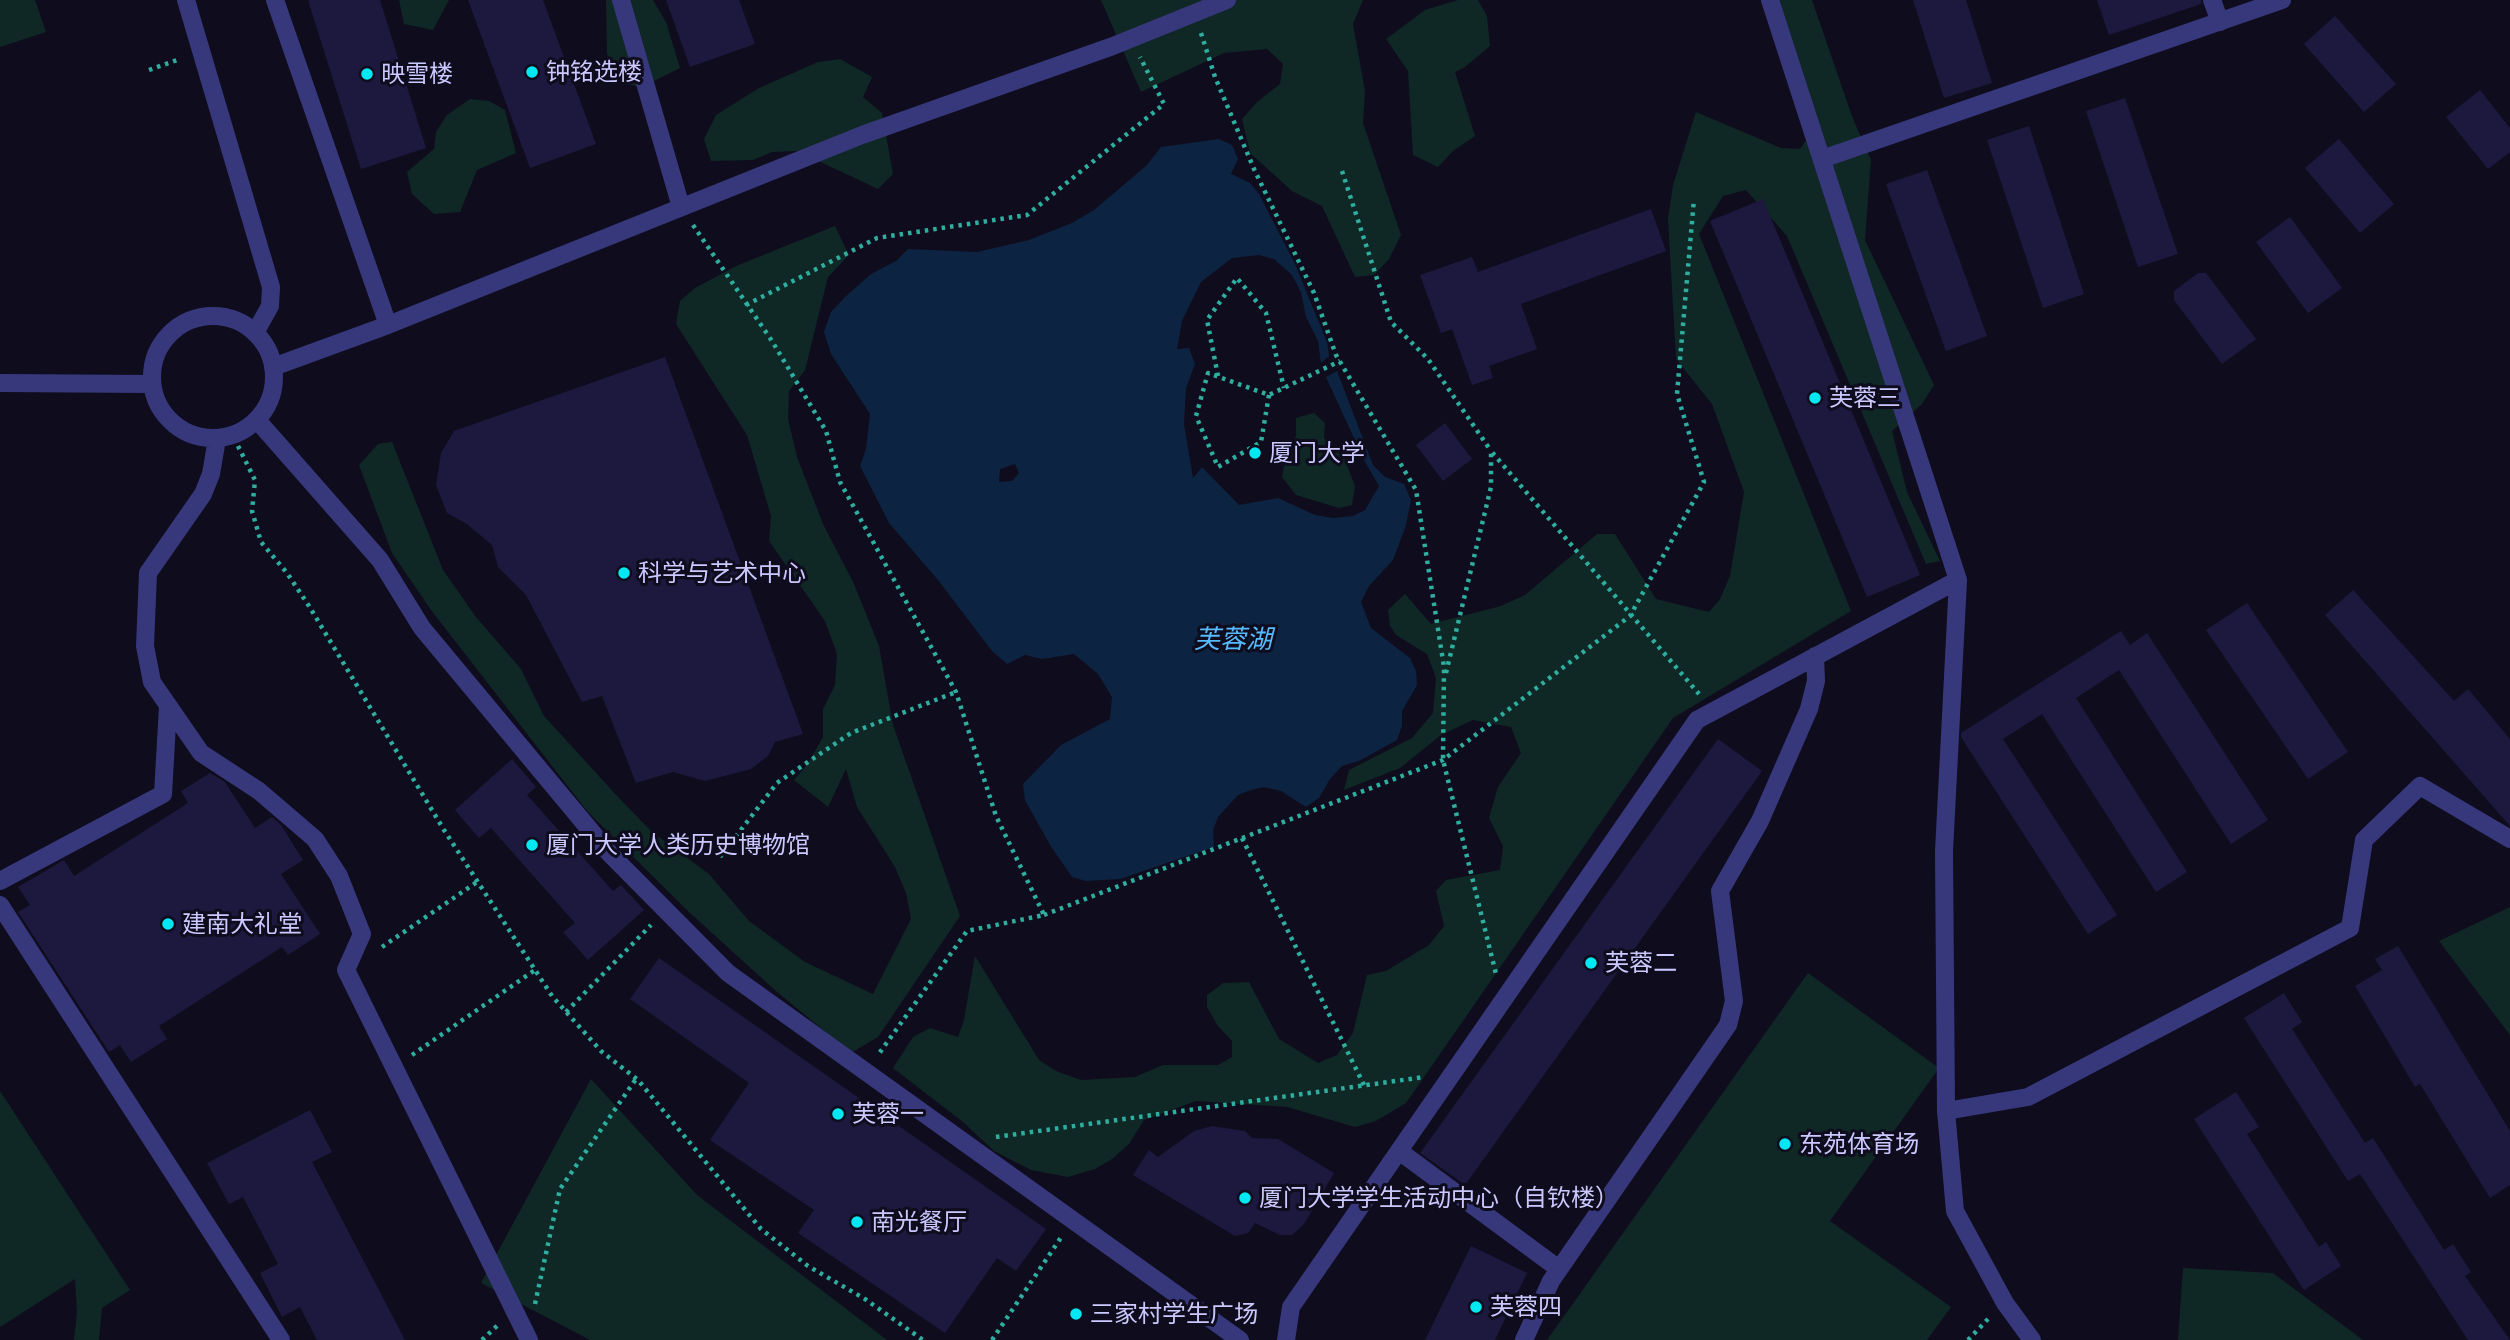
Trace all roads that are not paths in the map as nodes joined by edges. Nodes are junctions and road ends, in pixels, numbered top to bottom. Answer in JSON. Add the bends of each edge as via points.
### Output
{"nodes":[{"id":1,"x":186,"y":0,"type":"edge"},
{"id":2,"x":275,"y":0,"type":"edge"},
{"id":3,"x":621,"y":0,"type":"edge"},
{"id":4,"x":1227,"y":0,"type":"edge"},
{"id":5,"x":1770,"y":0,"type":"edge"},
{"id":6,"x":2212,"y":0,"type":"edge"},
{"id":7,"x":2282,"y":0,"type":"edge"},
{"id":8,"x":2220,"y":22,"type":"junction"},
{"id":9,"x":1822,"y":159,"type":"junction"},
{"id":10,"x":681,"y":207,"type":"junction"},
{"id":11,"x":388,"y":326,"type":"junction"},
{"id":12,"x":255,"y":333,"type":"junction"},
{"id":13,"x":274,"y":367,"type":"junction"},
{"id":14,"x":0,"y":383,"type":"edge"},
{"id":15,"x":152,"y":384,"type":"junction"},
{"id":16,"x":257,"y":420,"type":"junction"},
{"id":17,"x":225,"y":437,"type":"junction"},
{"id":18,"x":1958,"y":580,"type":"junction"},
{"id":19,"x":1815,"y":656,"type":"junction"},
{"id":20,"x":168,"y":706,"type":"junction"},
{"id":21,"x":2510,"y":839,"type":"edge"},
{"id":22,"x":0,"y":881,"type":"edge"},
{"id":23,"x":0,"y":905,"type":"edge"},
{"id":24,"x":1946,"y":1111,"type":"junction"},
{"id":25,"x":1399,"y":1151,"type":"junction"},
{"id":26,"x":1559,"y":1269,"type":"junction"},
{"id":27,"x":528,"y":1339,"type":"edge"},
{"id":28,"x":281,"y":1340,"type":"edge"},
{"id":29,"x":1240,"y":1340,"type":"edge"},
{"id":30,"x":1286,"y":1340,"type":"edge"},
{"id":31,"x":1524,"y":1340,"type":"edge"},
{"id":32,"x":2032,"y":1340,"type":"edge"}],
"edges":[{"from":1,"to":12,"type":"street","via":[[271,287],[270,306]]},
{"from":2,"to":11,"type":"street"},
{"from":3,"to":10,"type":"street"},
{"from":4,"to":10,"type":"street"},
{"from":5,"to":9,"type":"street"},
{"from":6,"to":8,"type":"street"},
{"from":7,"to":8,"type":"street"},
{"from":8,"to":9,"type":"street"},
{"from":9,"to":18,"type":"street"},
{"from":10,"to":11,"type":"street"},
{"from":11,"to":13,"type":"street"},
{"from":12,"to":13,"type":"street"},
{"from":12,"to":15,"type":"street","via":[[237,321],[217,316],[195,318],[161,343],[153,363]]},
{"from":13,"to":16,"type":"street","via":[[274,387]]},
{"from":14,"to":15,"type":"street"},
{"from":15,"to":17,"type":"street","via":[[159,406],[173,424],[194,436]]},
{"from":16,"to":17,"type":"street"},
{"from":16,"to":29,"type":"street","via":[[380,560],[422,628],[610,855],[729,974]]},
{"from":17,"to":20,"type":"street","via":[[203,494],[148,573],[145,646],[152,682]]},
{"from":18,"to":19,"type":"street"},
{"from":18,"to":24,"type":"street","via":[[1944,851]]},
{"from":19,"to":25,"type":"street","via":[[1697,720]]},
{"from":19,"to":26,"type":"street","via":[[1816,681],[1809,709],[1760,821],[1720,891],[1734,1002],[1728,1025]]},
{"from":20,"to":22,"type":"street","via":[[163,794]]},
{"from":20,"to":27,"type":"street","via":[[201,753],[259,791],[315,839],[340,876],[362,934],[346,970]]},
{"from":21,"to":24,"type":"street","via":[[2420,786],[2364,840],[2350,928],[2028,1097]]},
{"from":23,"to":28,"type":"street"},
{"from":24,"to":32,"type":"street","via":[[1955,1211],[2005,1303]]},
{"from":25,"to":26,"type":"street"},
{"from":25,"to":30,"type":"street","via":[[1291,1307]]},
{"from":26,"to":31,"type":"street"}]}
